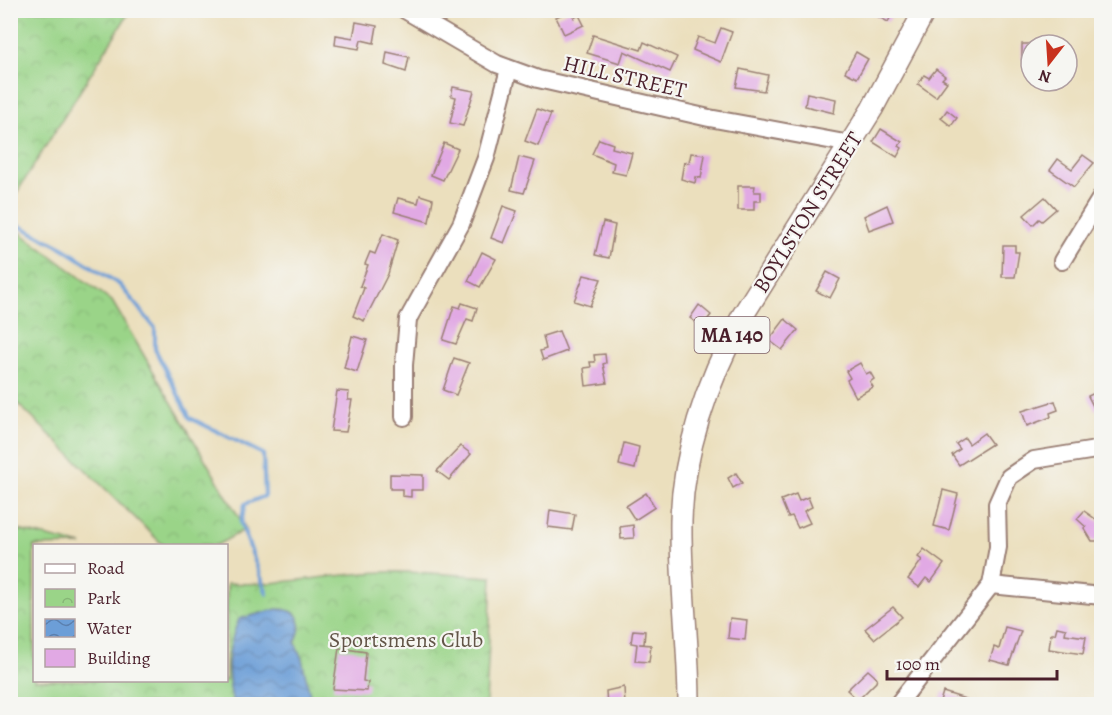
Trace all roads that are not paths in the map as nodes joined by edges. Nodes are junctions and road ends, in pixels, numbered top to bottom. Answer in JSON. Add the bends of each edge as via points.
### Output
{"nodes":[{"id":1,"x":405,"y":10,"type":"edge"},
{"id":2,"x":925,"y":10,"type":"edge"},
{"id":3,"x":509,"y":69,"type":"junction"},
{"id":4,"x":850,"y":144,"type":"junction"},
{"id":5,"x":1101,"y":196,"type":"edge"},
{"id":6,"x":1062,"y":261,"type":"dead end"},
{"id":7,"x":404,"y":417,"type":"dead end"},
{"id":8,"x":1101,"y":449,"type":"edge"},
{"id":9,"x":991,"y":585,"type":"junction"},
{"id":10,"x":1101,"y":596,"type":"edge"},
{"id":11,"x":689,"y":705,"type":"edge"},
{"id":12,"x":898,"y":705,"type":"edge"}],
"edges":[{"from":1,"to":3,"type":"street","name":"HILL STREET"},
{"from":2,"to":4,"type":"main road","name":"BOYLSTON STREET","number":"MA 140"},
{"from":3,"to":4,"type":"street","name":"HILL STREET","via":[[607,96]]},
{"from":3,"to":7,"type":"street","via":[[486,158],[461,224],[408,319]]},
{"from":4,"to":11,"type":"main road","name":"BOYLSTON STREET","number":"MA 140","via":[[738,325],[697,426],[681,518]]},
{"from":5,"to":6,"type":"street"},
{"from":8,"to":9,"type":"street","via":[[1034,459],[1009,477],[997,504],[998,547]]},
{"from":9,"to":10,"type":"street"},
{"from":9,"to":12,"type":"street"}]}
